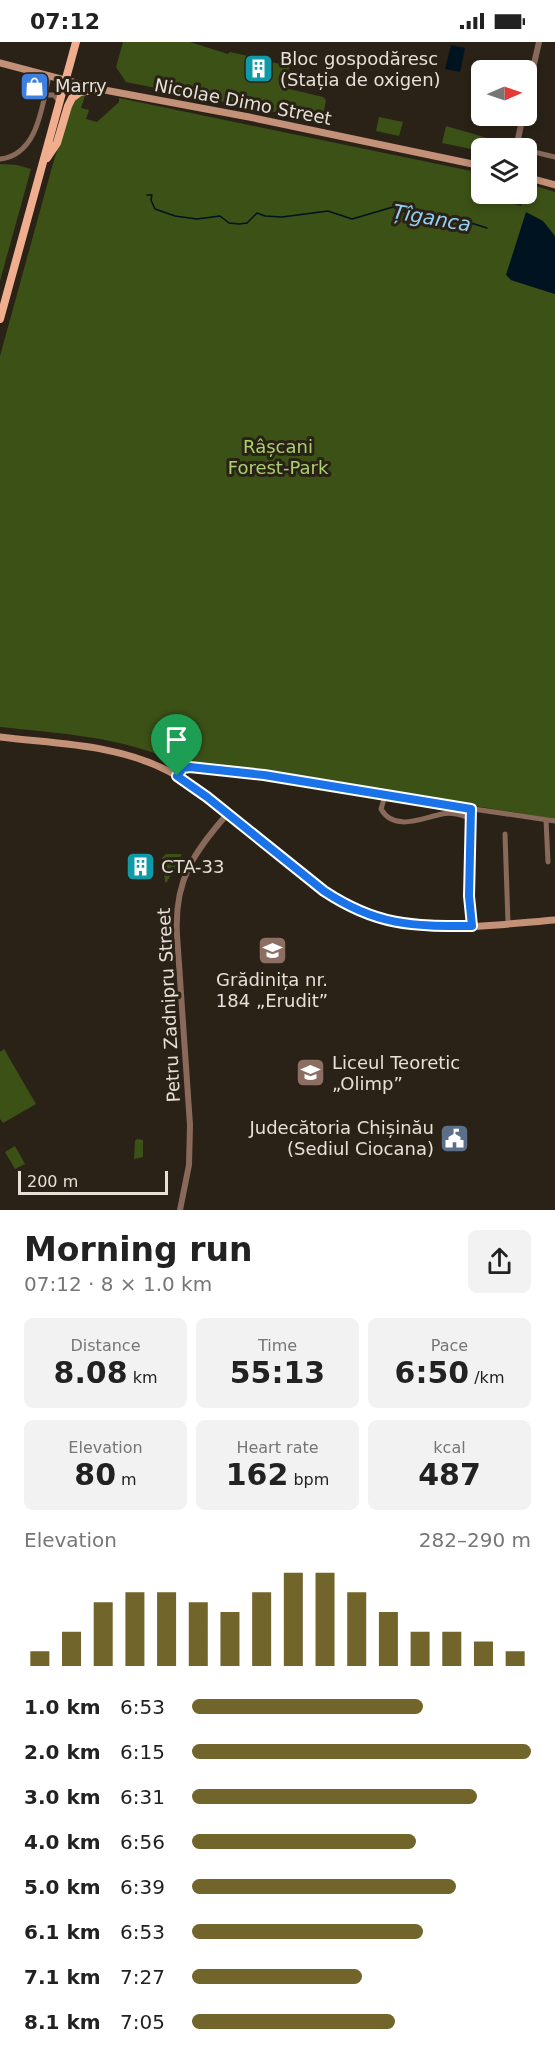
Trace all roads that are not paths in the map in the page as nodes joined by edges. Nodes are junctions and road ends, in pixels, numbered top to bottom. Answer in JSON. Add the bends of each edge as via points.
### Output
{"nodes":[{"id":1,"x":76,"y":42,"type":"edge"},
{"id":2,"x":539,"y":42,"type":"edge"},
{"id":3,"x":535,"y":60,"type":"edge"},
{"id":4,"x":0,"y":63,"type":"edge"},
{"id":5,"x":49,"y":76,"type":"junction"},
{"id":6,"x":66,"y":81,"type":"junction"},
{"id":7,"x":99,"y":89,"type":"junction"},
{"id":8,"x":43,"y":99,"type":"junction"},
{"id":9,"x":60,"y":103,"type":"junction"},
{"id":10,"x":537,"y":153,"type":"edge"},
{"id":11,"x":555,"y":157,"type":"edge"},
{"id":12,"x":0,"y":159,"type":"edge"},
{"id":13,"x":471,"y":164,"type":"edge"},
{"id":14,"x":43,"y":165,"type":"junction"},
{"id":15,"x":537,"y":180,"type":"edge"},
{"id":16,"x":555,"y":185,"type":"edge"},
{"id":17,"x":0,"y":319,"type":"edge"},
{"id":18,"x":0,"y":737,"type":"edge"},
{"id":19,"x":177,"y":776,"type":"junction"},
{"id":20,"x":385,"y":796,"type":"junction"},
{"id":21,"x":471,"y":809,"type":"junction"},
{"id":22,"x":228,"y":813,"type":"junction"},
{"id":23,"x":470,"y":818,"type":"junction"},
{"id":24,"x":546,"y":819,"type":"junction"},
{"id":25,"x":555,"y":821,"type":"edge"},
{"id":26,"x":505,"y":834,"type":"dead end"},
{"id":27,"x":548,"y":862,"type":"dead end"},
{"id":28,"x":555,"y":920,"type":"edge"},
{"id":29,"x":508,"y":923,"type":"junction"},
{"id":30,"x":472,"y":926,"type":"junction"},
{"id":31,"x":180,"y":1210,"type":"edge"}],
"edges":[{"from":1,"to":6,"type":"main road"},
{"from":2,"to":3,"type":"street"},
{"from":4,"to":5,"type":"main road","name":"Nicolae Dimo Street"},
{"from":5,"to":6,"type":"main road","name":"Nicolae Dimo Street"},
{"from":5,"to":8,"type":"street"},
{"from":6,"to":7,"type":"main road","name":"Nicolae Dimo Street"},
{"from":6,"to":9,"type":"main road"},
{"from":7,"to":13,"type":"main road","name":"Nicolae Dimo Street"},
{"from":7,"to":14,"type":"main road","via":[[80,92],[72,98],[57,143]]},
{"from":8,"to":9,"type":"street","via":[[56,96]]},
{"from":8,"to":12,"type":"street","via":[[35,130],[26,146],[15,156]]},
{"from":9,"to":14,"type":"main road"},
{"from":10,"to":11,"type":"street"},
{"from":14,"to":17,"type":"main road"},
{"from":15,"to":16,"type":"main road"},
{"from":18,"to":19,"type":"main road","via":[[119,752]]},
{"from":19,"to":20,"type":"street","via":[[183,768],[190,767]]},
{"from":19,"to":22,"type":"main road"},
{"from":20,"to":21,"type":"street"},
{"from":20,"to":23,"type":"street","via":[[381,808],[394,821],[424,820],[444,813]]},
{"from":21,"to":23,"type":"street"},
{"from":21,"to":24,"type":"street"},
{"from":22,"to":30,"type":"main road","via":[[324,891],[353,908],[403,924]]},
{"from":22,"to":31,"type":"street","name":"Petru Zadnipru Street","via":[[189,866],[177,906],[190,1125],[189,1165]]},
{"from":23,"to":30,"type":"street"},
{"from":24,"to":25,"type":"street"},
{"from":24,"to":27,"type":"street"},
{"from":26,"to":29,"type":"street"},
{"from":28,"to":29,"type":"main road"},
{"from":29,"to":30,"type":"main road"}]}
